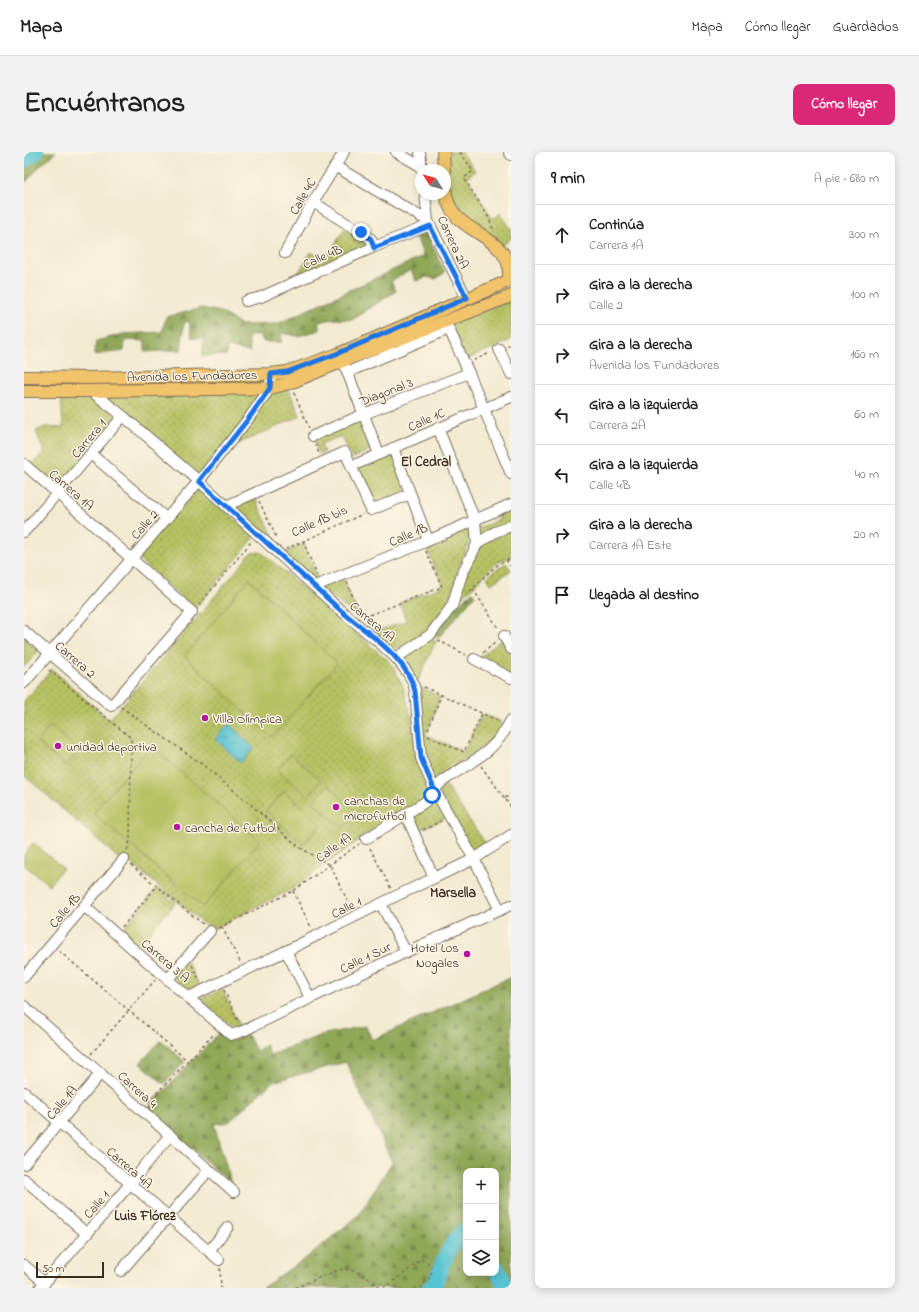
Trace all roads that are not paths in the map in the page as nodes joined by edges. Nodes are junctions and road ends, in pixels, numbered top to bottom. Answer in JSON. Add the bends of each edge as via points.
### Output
{"nodes":[{"id":1,"x":344,"y":152,"type":"edge"},
{"id":2,"x":396,"y":152,"type":"edge"},
{"id":3,"x":420,"y":152,"type":"edge"},
{"id":4,"x":443,"y":152,"type":"edge"},
{"id":5,"x":509,"y":152,"type":"edge"},
{"id":6,"x":511,"y":155,"type":"edge"},
{"id":7,"x":415,"y":164,"type":"edge"},
{"id":8,"x":421,"y":164,"type":"edge"},
{"id":9,"x":444,"y":164,"type":"edge"},
{"id":10,"x":335,"y":166,"type":"junction"},
{"id":11,"x":426,"y":200,"type":"edge"},
{"id":12,"x":448,"y":200,"type":"edge"},
{"id":13,"x":313,"y":202,"type":"junction"},
{"id":14,"x":429,"y":223,"type":"junction"},
{"id":15,"x":374,"y":248,"type":"junction"},
{"id":16,"x":285,"y":253,"type":"dead end"},
{"id":17,"x":509,"y":281,"type":"edge"},
{"id":18,"x":511,"y":296,"type":"edge"},
{"id":19,"x":467,"y":298,"type":"junction"},
{"id":20,"x":246,"y":301,"type":"dead end"},
{"id":21,"x":499,"y":349,"type":"road end"},
{"id":22,"x":345,"y":366,"type":"junction"},
{"id":23,"x":467,"y":368,"type":"junction"},
{"id":24,"x":271,"y":374,"type":"junction"},
{"id":25,"x":511,"y":374,"type":"edge"},
{"id":26,"x":24,"y":378,"type":"edge"},
{"id":27,"x":270,"y":388,"type":"junction"},
{"id":28,"x":24,"y":391,"type":"edge"},
{"id":29,"x":91,"y":391,"type":"junction"},
{"id":30,"x":511,"y":397,"type":"edge"},
{"id":31,"x":484,"y":408,"type":"junction"},
{"id":32,"x":364,"y":414,"type":"junction"},
{"id":33,"x":123,"y":416,"type":"junction"},
{"id":34,"x":438,"y":428,"type":"junction"},
{"id":35,"x":313,"y":436,"type":"road end"},
{"id":36,"x":393,"y":448,"type":"junction"},
{"id":37,"x":507,"y":453,"type":"edge"},
{"id":38,"x":91,"y":454,"type":"junction"},
{"id":39,"x":379,"y":454,"type":"junction"},
{"id":40,"x":24,"y":464,"type":"edge"},
{"id":41,"x":352,"y":466,"type":"junction"},
{"id":42,"x":511,"y":474,"type":"edge"},
{"id":43,"x":199,"y":481,"type":"junction"},
{"id":44,"x":58,"y":494,"type":"junction"},
{"id":45,"x":410,"y":494,"type":"junction"},
{"id":46,"x":511,"y":504,"type":"edge"},
{"id":47,"x":226,"y":506,"type":"junction"},
{"id":48,"x":166,"y":518,"type":"junction"},
{"id":49,"x":475,"y":520,"type":"junction"},
{"id":50,"x":511,"y":526,"type":"edge"},
{"id":51,"x":24,"y":532,"type":"edge"},
{"id":52,"x":425,"y":541,"type":"junction"},
{"id":53,"x":476,"y":544,"type":"junction"},
{"id":54,"x":131,"y":558,"type":"junction"},
{"id":55,"x":318,"y":585,"type":"junction"},
{"id":56,"x":24,"y":631,"type":"edge"},
{"id":57,"x":504,"y":636,"type":"road end"},
{"id":58,"x":511,"y":649,"type":"edge"},
{"id":59,"x":49,"y":653,"type":"junction"},
{"id":60,"x":396,"y":658,"type":"junction"},
{"id":61,"x":474,"y":659,"type":"road end"},
{"id":62,"x":511,"y":678,"type":"edge"},
{"id":63,"x":24,"y":683,"type":"edge"},
{"id":64,"x":112,"y":704,"type":"joint"},
{"id":65,"x":510,"y":723,"type":"edge"},
{"id":66,"x":434,"y":789,"type":"junction"},
{"id":67,"x":406,"y":815,"type":"junction"},
{"id":68,"x":511,"y":835,"type":"edge"},
{"id":69,"x":366,"y":839,"type":"road end"},
{"id":70,"x":474,"y":858,"type":"junction"},
{"id":71,"x":124,"y":859,"type":"road end"},
{"id":72,"x":434,"y":878,"type":"junction"},
{"id":73,"x":381,"y":904,"type":"junction"},
{"id":74,"x":511,"y":904,"type":"edge"},
{"id":75,"x":84,"y":906,"type":"junction"},
{"id":76,"x":500,"y":910,"type":"junction"},
{"id":77,"x":210,"y":931,"type":"road end"},
{"id":78,"x":286,"y":951,"type":"junction"},
{"id":79,"x":406,"y":952,"type":"junction"},
{"id":80,"x":165,"y":976,"type":"junction"},
{"id":81,"x":24,"y":977,"type":"edge"},
{"id":82,"x":189,"y":998,"type":"junction"},
{"id":83,"x":310,"y":998,"type":"junction"},
{"id":84,"x":24,"y":1006,"type":"edge"},
{"id":85,"x":231,"y":1035,"type":"joint"},
{"id":86,"x":101,"y":1073,"type":"junction"},
{"id":87,"x":24,"y":1092,"type":"edge"},
{"id":88,"x":60,"y":1124,"type":"junction"},
{"id":89,"x":170,"y":1135,"type":"junction"},
{"id":90,"x":24,"y":1164,"type":"edge"},
{"id":91,"x":209,"y":1170,"type":"junction"},
{"id":92,"x":24,"y":1179,"type":"edge"},
{"id":93,"x":130,"y":1184,"type":"junction"},
{"id":94,"x":234,"y":1192,"type":"dead end"},
{"id":95,"x":169,"y":1217,"type":"junction"},
{"id":96,"x":228,"y":1227,"type":"dead end"},
{"id":97,"x":87,"y":1234,"type":"junction"},
{"id":98,"x":209,"y":1252,"type":"junction"},
{"id":99,"x":219,"y":1260,"type":"road end"},
{"id":100,"x":24,"y":1265,"type":"edge"},
{"id":101,"x":121,"y":1271,"type":"dead end"},
{"id":102,"x":42,"y":1285,"type":"edge"}],
"edges":[{"from":1,"to":10,"type":"street","name":"Calle 4C"},
{"from":2,"to":7,"type":"street"},
{"from":3,"to":8,"type":"street"},
{"from":4,"to":9,"type":"main road"},
{"from":5,"to":6,"type":"street"},
{"from":10,"to":13,"type":"street","name":"Calle 4C"},
{"from":10,"to":14,"type":"street"},
{"from":11,"to":14,"type":"street","name":"Carrera 2A"},
{"from":12,"to":17,"type":"main road","via":[[452,213],[493,243],[506,257]]},
{"from":13,"to":15,"type":"street","via":[[371,239]]},
{"from":13,"to":16,"type":"street","name":"Calle 4C"},
{"from":14,"to":15,"type":"street","name":"Calle 4B"},
{"from":14,"to":19,"type":"street","name":"Carrera 2A"},
{"from":15,"to":20,"type":"street","name":"Calle 4B","via":[[261,297]]},
{"from":17,"to":19,"type":"main road","name":"Avenida los Fundadores"},
{"from":18,"to":22,"type":"main road","name":"Avenida los Fundadores"},
{"from":19,"to":24,"type":"main road","name":"Avenida los Fundadores","via":[[336,354],[287,372]]},
{"from":21,"to":25,"type":"street"},
{"from":22,"to":23,"type":"street","via":[[449,329]]},
{"from":22,"to":27,"type":"main road","name":"Avenida los Fundadores"},
{"from":22,"to":32,"type":"street"},
{"from":23,"to":31,"type":"street"},
{"from":23,"to":32,"type":"street","name":"Diagonal 3"},
{"from":24,"to":26,"type":"main road","name":"Avenida los Fundadores"},
{"from":24,"to":27,"type":"street"},
{"from":27,"to":29,"type":"main road","name":"Avenida los Fundadores"},
{"from":27,"to":43,"type":"street","name":"Calle 2"},
{"from":28,"to":29,"type":"main road","name":"Avenida los Fundadores"},
{"from":29,"to":33,"type":"street","name":"Carrera 1"},
{"from":30,"to":31,"type":"street","name":"Calle 1C"},
{"from":31,"to":34,"type":"street","name":"Calle 1C"},
{"from":31,"to":37,"type":"street"},
{"from":32,"to":35,"type":"street","name":"Diagonal 3"},
{"from":32,"to":39,"type":"street"},
{"from":33,"to":38,"type":"street","name":"Carrera 1"},
{"from":33,"to":43,"type":"street","name":"Carrera 1"},
{"from":34,"to":36,"type":"street","name":"Calle 1C"},
{"from":34,"to":49,"type":"street"},
{"from":36,"to":39,"type":"street","name":"Calle 1C"},
{"from":36,"to":45,"type":"street"},
{"from":37,"to":42,"type":"street"},
{"from":38,"to":44,"type":"street","name":"Carrera 1"},
{"from":38,"to":48,"type":"street"},
{"from":39,"to":41,"type":"street","name":"Calle 1C"},
{"from":40,"to":44,"type":"street","name":"Carrera 1A"},
{"from":41,"to":45,"type":"street","via":[[371,510]]},
{"from":41,"to":47,"type":"street","via":[[345,452]]},
{"from":43,"to":47,"type":"street","name":"Carrera 1A"},
{"from":43,"to":48,"type":"street","name":"Calle 2"},
{"from":44,"to":51,"type":"street","name":"Carrera 1"},
{"from":44,"to":54,"type":"street","name":"Carrera 1A"},
{"from":45,"to":52,"type":"street"},
{"from":46,"to":49,"type":"street","name":"Calle 1B"},
{"from":47,"to":55,"type":"street","name":"Carrera 1A"},
{"from":48,"to":54,"type":"street","name":"Calle 2"},
{"from":49,"to":52,"type":"street","name":"Calle 1B"},
{"from":49,"to":53,"type":"street"},
{"from":50,"to":53,"type":"street"},
{"from":52,"to":55,"type":"street","name":"Calle 1B"},
{"from":53,"to":60,"type":"street","via":[[462,574],[452,606],[430,635]]},
{"from":54,"to":59,"type":"street","name":"Calle 2"},
{"from":54,"to":64,"type":"street","name":"Carrera 1A","via":[[192,612]]},
{"from":55,"to":60,"type":"street","name":"Carrera 1A","via":[[339,609]]},
{"from":56,"to":59,"type":"street","name":"Carrera 2"},
{"from":57,"to":58,"type":"street"},
{"from":59,"to":63,"type":"street","name":"Calle 2"},
{"from":59,"to":64,"type":"street","name":"Carrera 2"},
{"from":60,"to":66,"type":"street","name":"Carrera 1A","via":[[413,682],[421,758]]},
{"from":61,"to":62,"type":"street"},
{"from":65,"to":66,"type":"street","name":"Calle 1A","via":[[495,745]]},
{"from":66,"to":67,"type":"street","name":"Calle 1A","via":[[425,802]]},
{"from":66,"to":70,"type":"street","name":"Carrera 1A"},
{"from":67,"to":69,"type":"street","name":"Calle 1A"},
{"from":67,"to":72,"type":"street"},
{"from":68,"to":70,"type":"street","name":"Calle 1"},
{"from":70,"to":72,"type":"street","name":"Calle 1"},
{"from":70,"to":76,"type":"street","name":"Carrera 1A"},
{"from":71,"to":75,"type":"street","name":"Calle 1B"},
{"from":72,"to":73,"type":"street","name":"Calle 1"},
{"from":73,"to":78,"type":"street","name":"Calle 1"},
{"from":73,"to":79,"type":"street"},
{"from":74,"to":76,"type":"street","name":"Calle 1 Sur"},
{"from":75,"to":80,"type":"street","name":"Carrera 3 A"},
{"from":75,"to":81,"type":"street","name":"Calle 1B"},
{"from":76,"to":79,"type":"street","name":"Calle 1 Sur"},
{"from":77,"to":80,"type":"street","via":[[188,957]]},
{"from":78,"to":82,"type":"street","name":"Calle 1"},
{"from":78,"to":83,"type":"street"},
{"from":79,"to":83,"type":"street","name":"Calle 1 Sur"},
{"from":80,"to":82,"type":"street","name":"Carrera 3 A"},
{"from":82,"to":85,"type":"street","name":"Carrera 3 A"},
{"from":83,"to":85,"type":"street","name":"Calle 1 Sur"},
{"from":84,"to":86,"type":"street","name":"Carrera 4"},
{"from":86,"to":88,"type":"street","name":"Calle 1A"},
{"from":86,"to":89,"type":"street","name":"Carrera 4"},
{"from":87,"to":88,"type":"street","name":"Carrera 4A"},
{"from":88,"to":90,"type":"street","name":"Calle 1A"},
{"from":88,"to":93,"type":"street","name":"Carrera 4A"},
{"from":89,"to":91,"type":"street","name":"Carrera 4"},
{"from":89,"to":93,"type":"street","name":"Calle 1"},
{"from":91,"to":94,"type":"street","name":"Carrera 4"},
{"from":91,"to":95,"type":"street"},
{"from":92,"to":97,"type":"street"},
{"from":93,"to":95,"type":"street","name":"Carrera 4A"},
{"from":93,"to":97,"type":"street","name":"Calle 1"},
{"from":95,"to":98,"type":"street","name":"Carrera 4A"},
{"from":95,"to":101,"type":"street"},
{"from":96,"to":98,"type":"street"},
{"from":97,"to":102,"type":"street","name":"Calle 1"},
{"from":98,"to":99,"type":"street","name":"Carrera 4A"},
{"from":100,"to":102,"type":"street"}]}
